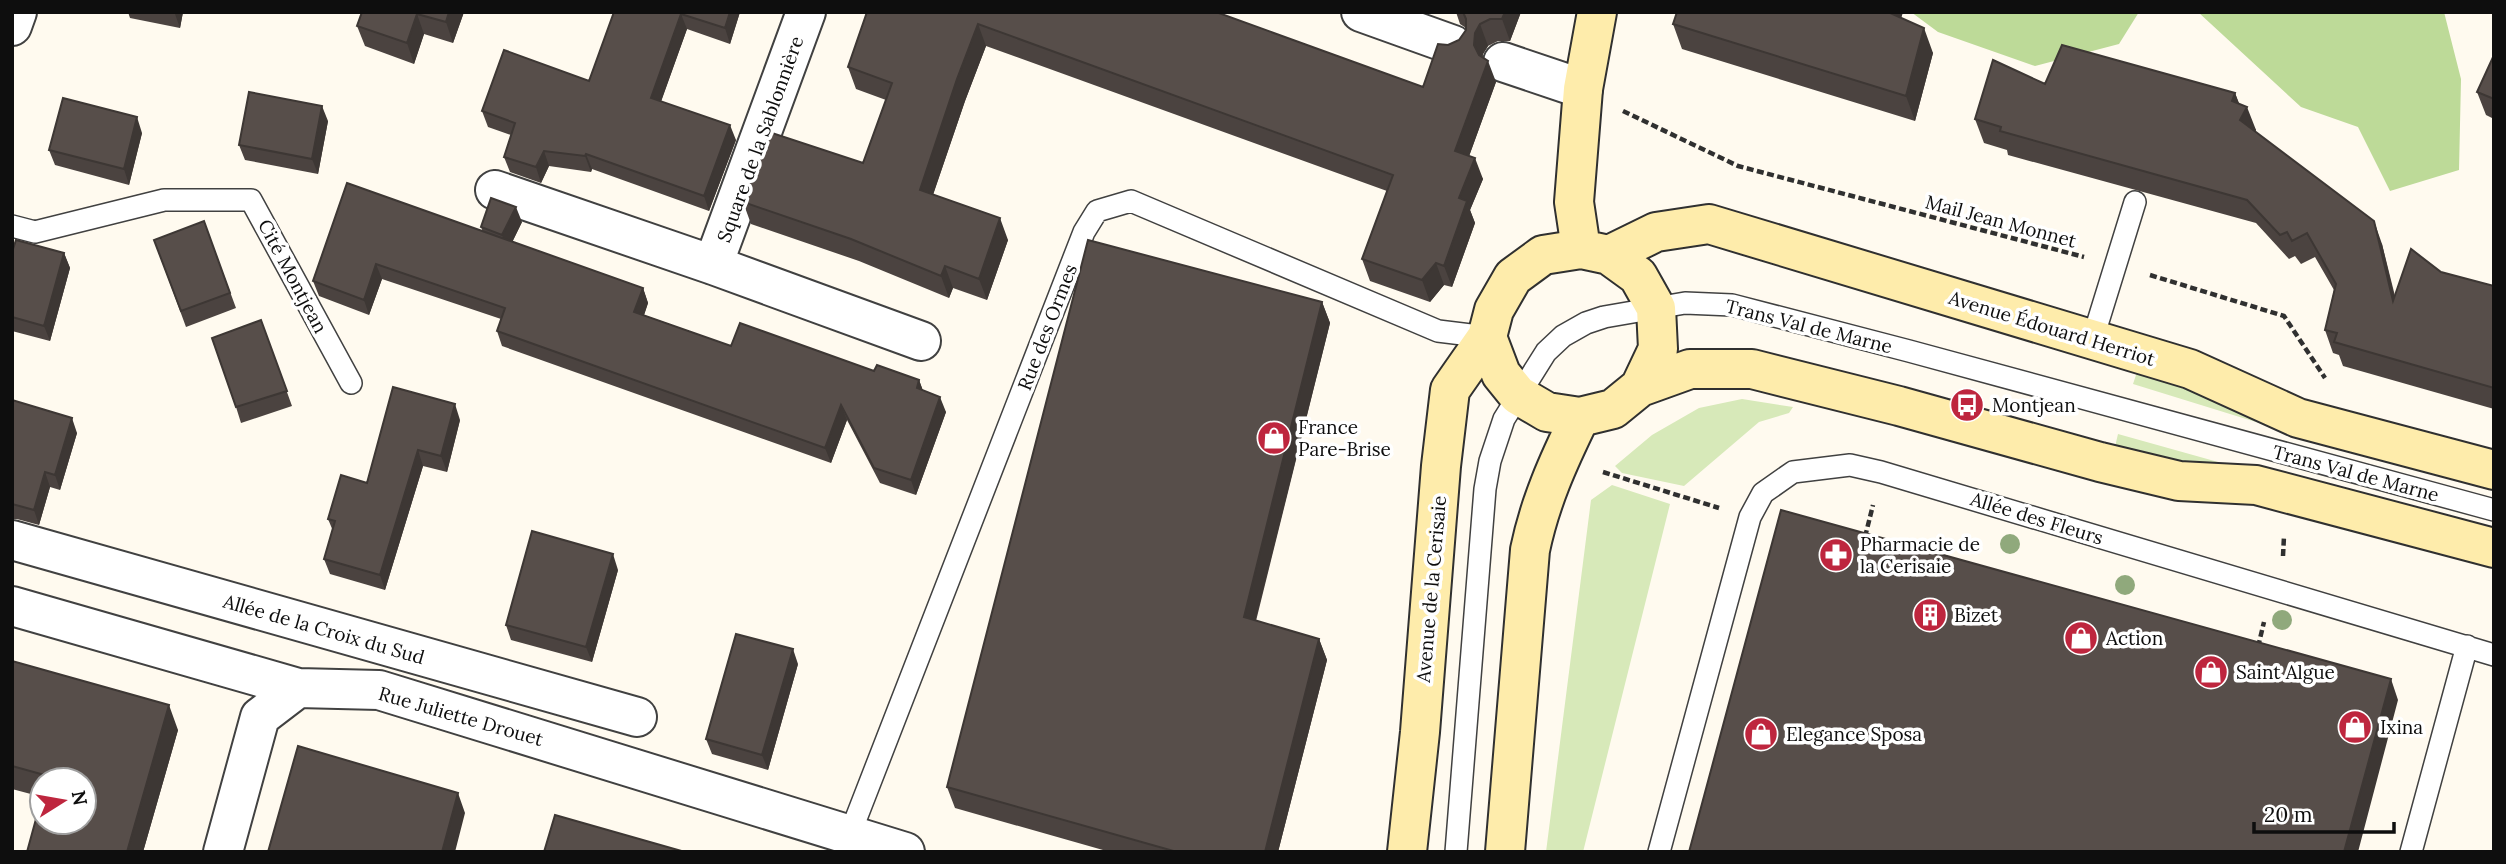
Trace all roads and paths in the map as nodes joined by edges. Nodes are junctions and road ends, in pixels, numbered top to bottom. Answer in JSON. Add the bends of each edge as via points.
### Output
{"nodes":[{"id":1,"x":17,"y":12,"type":"edge"},
{"id":2,"x":806,"y":12,"type":"edge"},
{"id":3,"x":1361,"y":12,"type":"edge"},
{"id":4,"x":1597,"y":12,"type":"edge"},
{"id":5,"x":12,"y":26,"type":"edge"},
{"id":6,"x":1453,"y":45,"type":"edge"},
{"id":7,"x":1503,"y":62,"type":"dead end"},
{"id":8,"x":1583,"y":89,"type":"junction"},
{"id":9,"x":495,"y":190,"type":"dead end"},
{"id":10,"x":2135,"y":202,"type":"edge"},
{"id":11,"x":12,"y":226,"type":"edge"},
{"id":12,"x":1595,"y":252,"type":"junction"},
{"id":13,"x":713,"y":265,"type":"junction"},
{"id":14,"x":2116,"y":265,"type":"junction"},
{"id":15,"x":1656,"y":308,"type":"junction"},
{"id":16,"x":1487,"y":337,"type":"junction"},
{"id":17,"x":921,"y":341,"type":"dead end"},
{"id":18,"x":2092,"y":341,"type":"junction"},
{"id":19,"x":351,"y":383,"type":"dead end"},
{"id":20,"x":1640,"y":387,"type":"junction"},
{"id":21,"x":1518,"y":395,"type":"junction"},
{"id":22,"x":1580,"y":417,"type":"junction"},
{"id":23,"x":2353,"y":433,"type":"junction"},
{"id":24,"x":2494,"y":470,"type":"edge"},
{"id":25,"x":1602,"y":472,"type":"dead end"},
{"id":26,"x":2494,"y":510,"type":"edge"},
{"id":27,"x":1750,"y":517,"type":"junction"},
{"id":28,"x":2284,"y":537,"type":"dead end"},
{"id":29,"x":12,"y":540,"type":"edge"},
{"id":30,"x":2494,"y":548,"type":"edge"},
{"id":31,"x":2283,"y":559,"type":"dead end"},
{"id":32,"x":12,"y":606,"type":"edge"},
{"id":33,"x":2467,"y":646,"type":"junction"},
{"id":34,"x":2494,"y":655,"type":"edge"},
{"id":35,"x":298,"y":688,"type":"junction"},
{"id":36,"x":637,"y":717,"type":"dead end"},
{"id":37,"x":849,"y":834,"type":"junction"},
{"id":38,"x":223,"y":852,"type":"edge"},
{"id":39,"x":905,"y":852,"type":"edge"},
{"id":40,"x":1407,"y":852,"type":"edge"},
{"id":41,"x":1456,"y":852,"type":"edge"},
{"id":42,"x":1505,"y":852,"type":"edge"},
{"id":43,"x":1660,"y":852,"type":"edge"},
{"id":44,"x":2411,"y":852,"type":"edge"}],
"edges":[{"from":1,"to":5,"type":"street"},
{"from":2,"to":13,"type":"street","name":"Square de la Sablonnière"},
{"from":3,"to":6,"type":"street"},
{"from":4,"to":8,"type":"street"},
{"from":7,"to":8,"type":"street"},
{"from":8,"to":12,"type":"street","via":[[1574,202]]},
{"from":8,"to":14,"type":"path","name":"Mail Jean Monnet","via":[[1738,166]]},
{"from":9,"to":13,"type":"street","name":"Square de la Sablonnière"},
{"from":10,"to":14,"type":"lane"},
{"from":11,"to":19,"type":"lane","name":"Cité Montjean","via":[[35,232],[164,200],[251,200]]},
{"from":12,"to":15,"type":"street","via":[[1638,276]]},
{"from":12,"to":16,"type":"street","name":"Avenue Édouard Herriot","via":[[1543,255],[1513,277],[1494,310]]},
{"from":12,"to":18,"type":"street","name":"Avenue Édouard Herriot","via":[[1656,232],[1709,224]]},
{"from":13,"to":17,"type":"street","name":"Square de la Sablonnière"},
{"from":14,"to":18,"type":"lane"},
{"from":14,"to":23,"type":"path","name":"Mail Jean Monnet","via":[[2284,316],[2322,377],[2353,396]]},
{"from":15,"to":20,"type":"street","via":[[1658,349]]},
{"from":15,"to":21,"type":"lane","name":"Trans Val de Marne","via":[[1604,317],[1563,336],[1546,352]]},
{"from":15,"to":26,"type":"lane","name":"Trans Val de Marne","via":[[1685,303],[1732,305]]},
{"from":16,"to":21,"type":"street","via":[[1501,373]]},
{"from":16,"to":37,"type":"lane","name":"Rue des Ormes","via":[[1438,331],[1131,201],[1097,211],[1084,232]]},
{"from":16,"to":40,"type":"street","name":"Avenue de la Cerisaie","via":[[1450,390]]},
{"from":18,"to":23,"type":"street","name":"Avenue Édouard Herriot","via":[[2190,369],[2298,418]]},
{"from":20,"to":22,"type":"street","via":[[1613,409]]},
{"from":20,"to":30,"type":"street","via":[[1690,369],[1752,369],[2100,462],[2179,481],[2256,485]]},
{"from":21,"to":22,"type":"street","via":[[1547,412]]},
{"from":21,"to":41,"type":"lane","name":"Trans Val de Marne","via":[[1497,435],[1485,489]]},
{"from":22,"to":42,"type":"street","via":[[1538,512],[1530,550]]},
{"from":23,"to":24,"type":"street","name":"Avenue Édouard Herriot"},
{"from":25,"to":27,"type":"path"},
{"from":27,"to":33,"type":"lane","name":"Allée des Fleurs","via":[[1763,493],[1793,472],[1850,465]]},
{"from":27,"to":43,"type":"lane","name":"Allée des Fleurs"},
{"from":28,"to":31,"type":"path"},
{"from":29,"to":36,"type":"street","name":"Allée de la Croix du Sud"},
{"from":32,"to":35,"type":"street","name":"Rue Juliette Drouet"},
{"from":33,"to":34,"type":"lane","name":"Allée des Fleurs"},
{"from":33,"to":44,"type":"lane"},
{"from":35,"to":37,"type":"street","name":"Rue Juliette Drouet","via":[[379,690]]},
{"from":35,"to":38,"type":"street","via":[[260,717]]},
{"from":37,"to":39,"type":"street","name":"Rue Juliette Drouet"}]}
